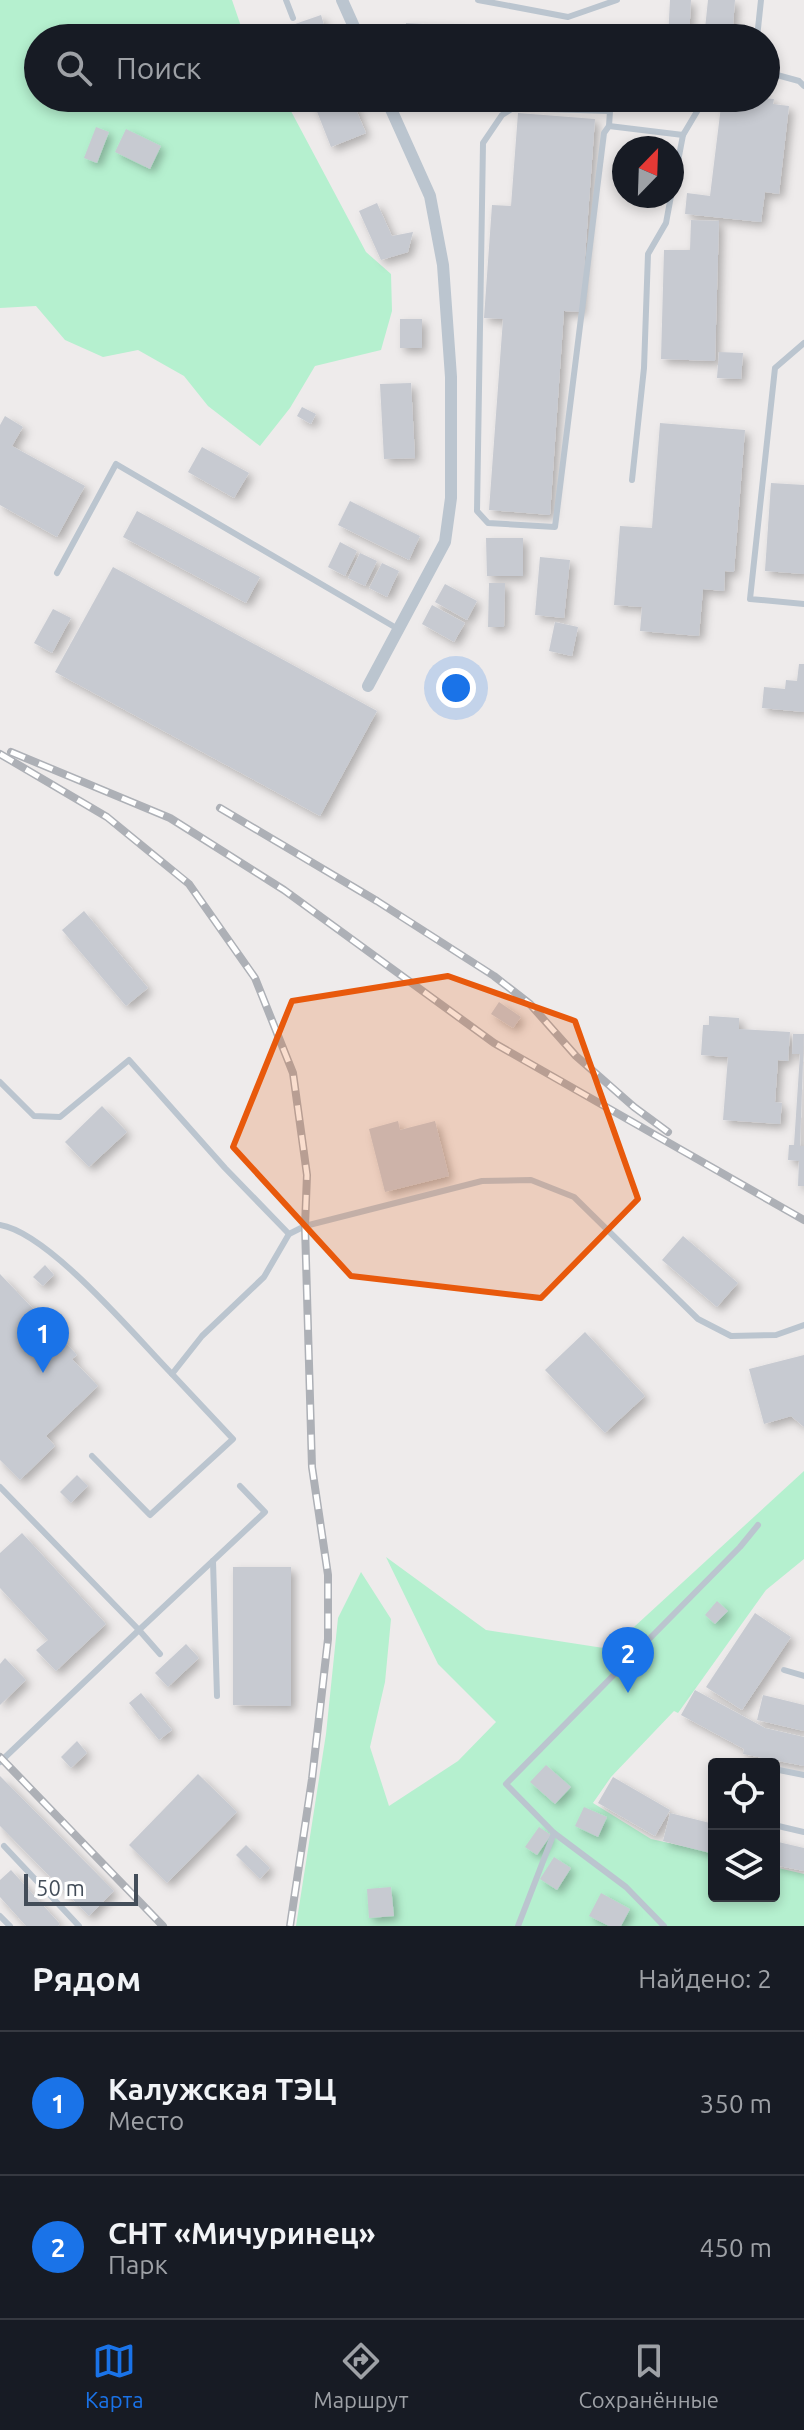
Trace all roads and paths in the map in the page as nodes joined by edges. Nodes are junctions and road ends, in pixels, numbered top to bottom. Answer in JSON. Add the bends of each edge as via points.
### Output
{"nodes":[{"id":1,"x":286,"y":0,"type":"edge"},
{"id":2,"x":342,"y":0,"type":"edge"},
{"id":3,"x":478,"y":0,"type":"edge"},
{"id":4,"x":617,"y":0,"type":"edge"},
{"id":5,"x":761,"y":0,"type":"edge"},
{"id":6,"x":293,"y":18,"type":"dead end"},
{"id":7,"x":353,"y":24,"type":"edge"},
{"id":8,"x":758,"y":24,"type":"edge"},
{"id":9,"x":780,"y":76,"type":"edge"},
{"id":10,"x":804,"y":86,"type":"edge"},
{"id":11,"x":392,"y":112,"type":"edge"},
{"id":12,"x":507,"y":112,"type":"edge"},
{"id":13,"x":610,"y":112,"type":"edge"},
{"id":14,"x":697,"y":112,"type":"edge"},
{"id":15,"x":609,"y":126,"type":"junction"},
{"id":16,"x":683,"y":135,"type":"joint"},
{"id":17,"x":669,"y":208,"type":"edge"},
{"id":18,"x":804,"y":343,"type":"edge"},
{"id":19,"x":632,"y":480,"type":"dead end"},
{"id":20,"x":57,"y":573,"type":"dead end"},
{"id":21,"x":804,"y":604,"type":"edge"},
{"id":22,"x":398,"y":629,"type":"junction"},
{"id":23,"x":368,"y":686,"type":"dead end"},
{"id":24,"x":0,"y":1082,"type":"edge"},
{"id":25,"x":0,"y":1225,"type":"edge"},
{"id":26,"x":289,"y":1234,"type":"junction"},
{"id":27,"x":804,"y":1325,"type":"edge"},
{"id":28,"x":172,"y":1374,"type":"junction"},
{"id":29,"x":92,"y":1456,"type":"dead end"},
{"id":30,"x":240,"y":1486,"type":"dead end"},
{"id":31,"x":0,"y":1487,"type":"edge"},
{"id":32,"x":758,"y":1525,"type":"dead end"},
{"id":33,"x":213,"y":1561,"type":"junction"},
{"id":34,"x":139,"y":1630,"type":"junction"},
{"id":35,"x":160,"y":1654,"type":"dead end"},
{"id":36,"x":784,"y":1670,"type":"dead end"},
{"id":37,"x":804,"y":1676,"type":"edge"},
{"id":38,"x":217,"y":1696,"type":"dead end"},
{"id":39,"x":0,"y":1762,"type":"edge"},
{"id":40,"x":780,"y":1770,"type":"edge"},
{"id":41,"x":804,"y":1775,"type":"edge"},
{"id":42,"x":780,"y":1826,"type":"edge"},
{"id":43,"x":804,"y":1832,"type":"edge"},
{"id":44,"x":554,"y":1833,"type":"junction"},
{"id":45,"x":4,"y":1846,"type":"dead end"},
{"id":46,"x":0,"y":1916,"type":"edge"},
{"id":47,"x":10,"y":1926,"type":"edge"},
{"id":48,"x":79,"y":1926,"type":"edge"},
{"id":49,"x":518,"y":1926,"type":"edge"},
{"id":50,"x":664,"y":1926,"type":"edge"}],
"edges":[{"from":1,"to":6,"type":"lane"},
{"from":2,"to":7,"type":"street"},
{"from":3,"to":4,"type":"lane","via":[[568,17]]},
{"from":5,"to":8,"type":"lane"},
{"from":9,"to":10,"type":"lane"},
{"from":11,"to":22,"type":"street","via":[[430,196],[443,265],[451,377],[451,498],[445,542]]},
{"from":12,"to":15,"type":"lane","via":[[483,143],[477,511],[488,523],[555,527],[604,133]]},
{"from":13,"to":15,"type":"lane"},
{"from":14,"to":16,"type":"lane"},
{"from":15,"to":16,"type":"lane"},
{"from":17,"to":19,"type":"lane","via":[[648,254],[644,368]]},
{"from":18,"to":21,"type":"lane","via":[[775,368],[750,599]]},
{"from":20,"to":22,"type":"lane","via":[[116,464]]},
{"from":22,"to":23,"type":"street"},
{"from":24,"to":26,"type":"lane","via":[[34,1116],[60,1117],[129,1060]]},
{"from":25,"to":28,"type":"lane","via":[[31,1237],[57,1256]]},
{"from":26,"to":27,"type":"lane","via":[[482,1181],[531,1180],[574,1197],[698,1319],[731,1336],[776,1335]]},
{"from":26,"to":28,"type":"lane","via":[[264,1277],[202,1336]]},
{"from":28,"to":29,"type":"lane","via":[[233,1439],[150,1515]]},
{"from":30,"to":33,"type":"lane","via":[[265,1512]]},
{"from":31,"to":34,"type":"lane"},
{"from":32,"to":44,"type":"lane","via":[[506,1784]]},
{"from":33,"to":34,"type":"lane"},
{"from":33,"to":38,"type":"lane"},
{"from":34,"to":35,"type":"lane"},
{"from":34,"to":39,"type":"lane"},
{"from":36,"to":37,"type":"lane"},
{"from":40,"to":41,"type":"lane"},
{"from":42,"to":43,"type":"lane"},
{"from":44,"to":49,"type":"lane"},
{"from":44,"to":50,"type":"lane","via":[[626,1887]]},
{"from":45,"to":48,"type":"lane"},
{"from":46,"to":47,"type":"lane"}]}
